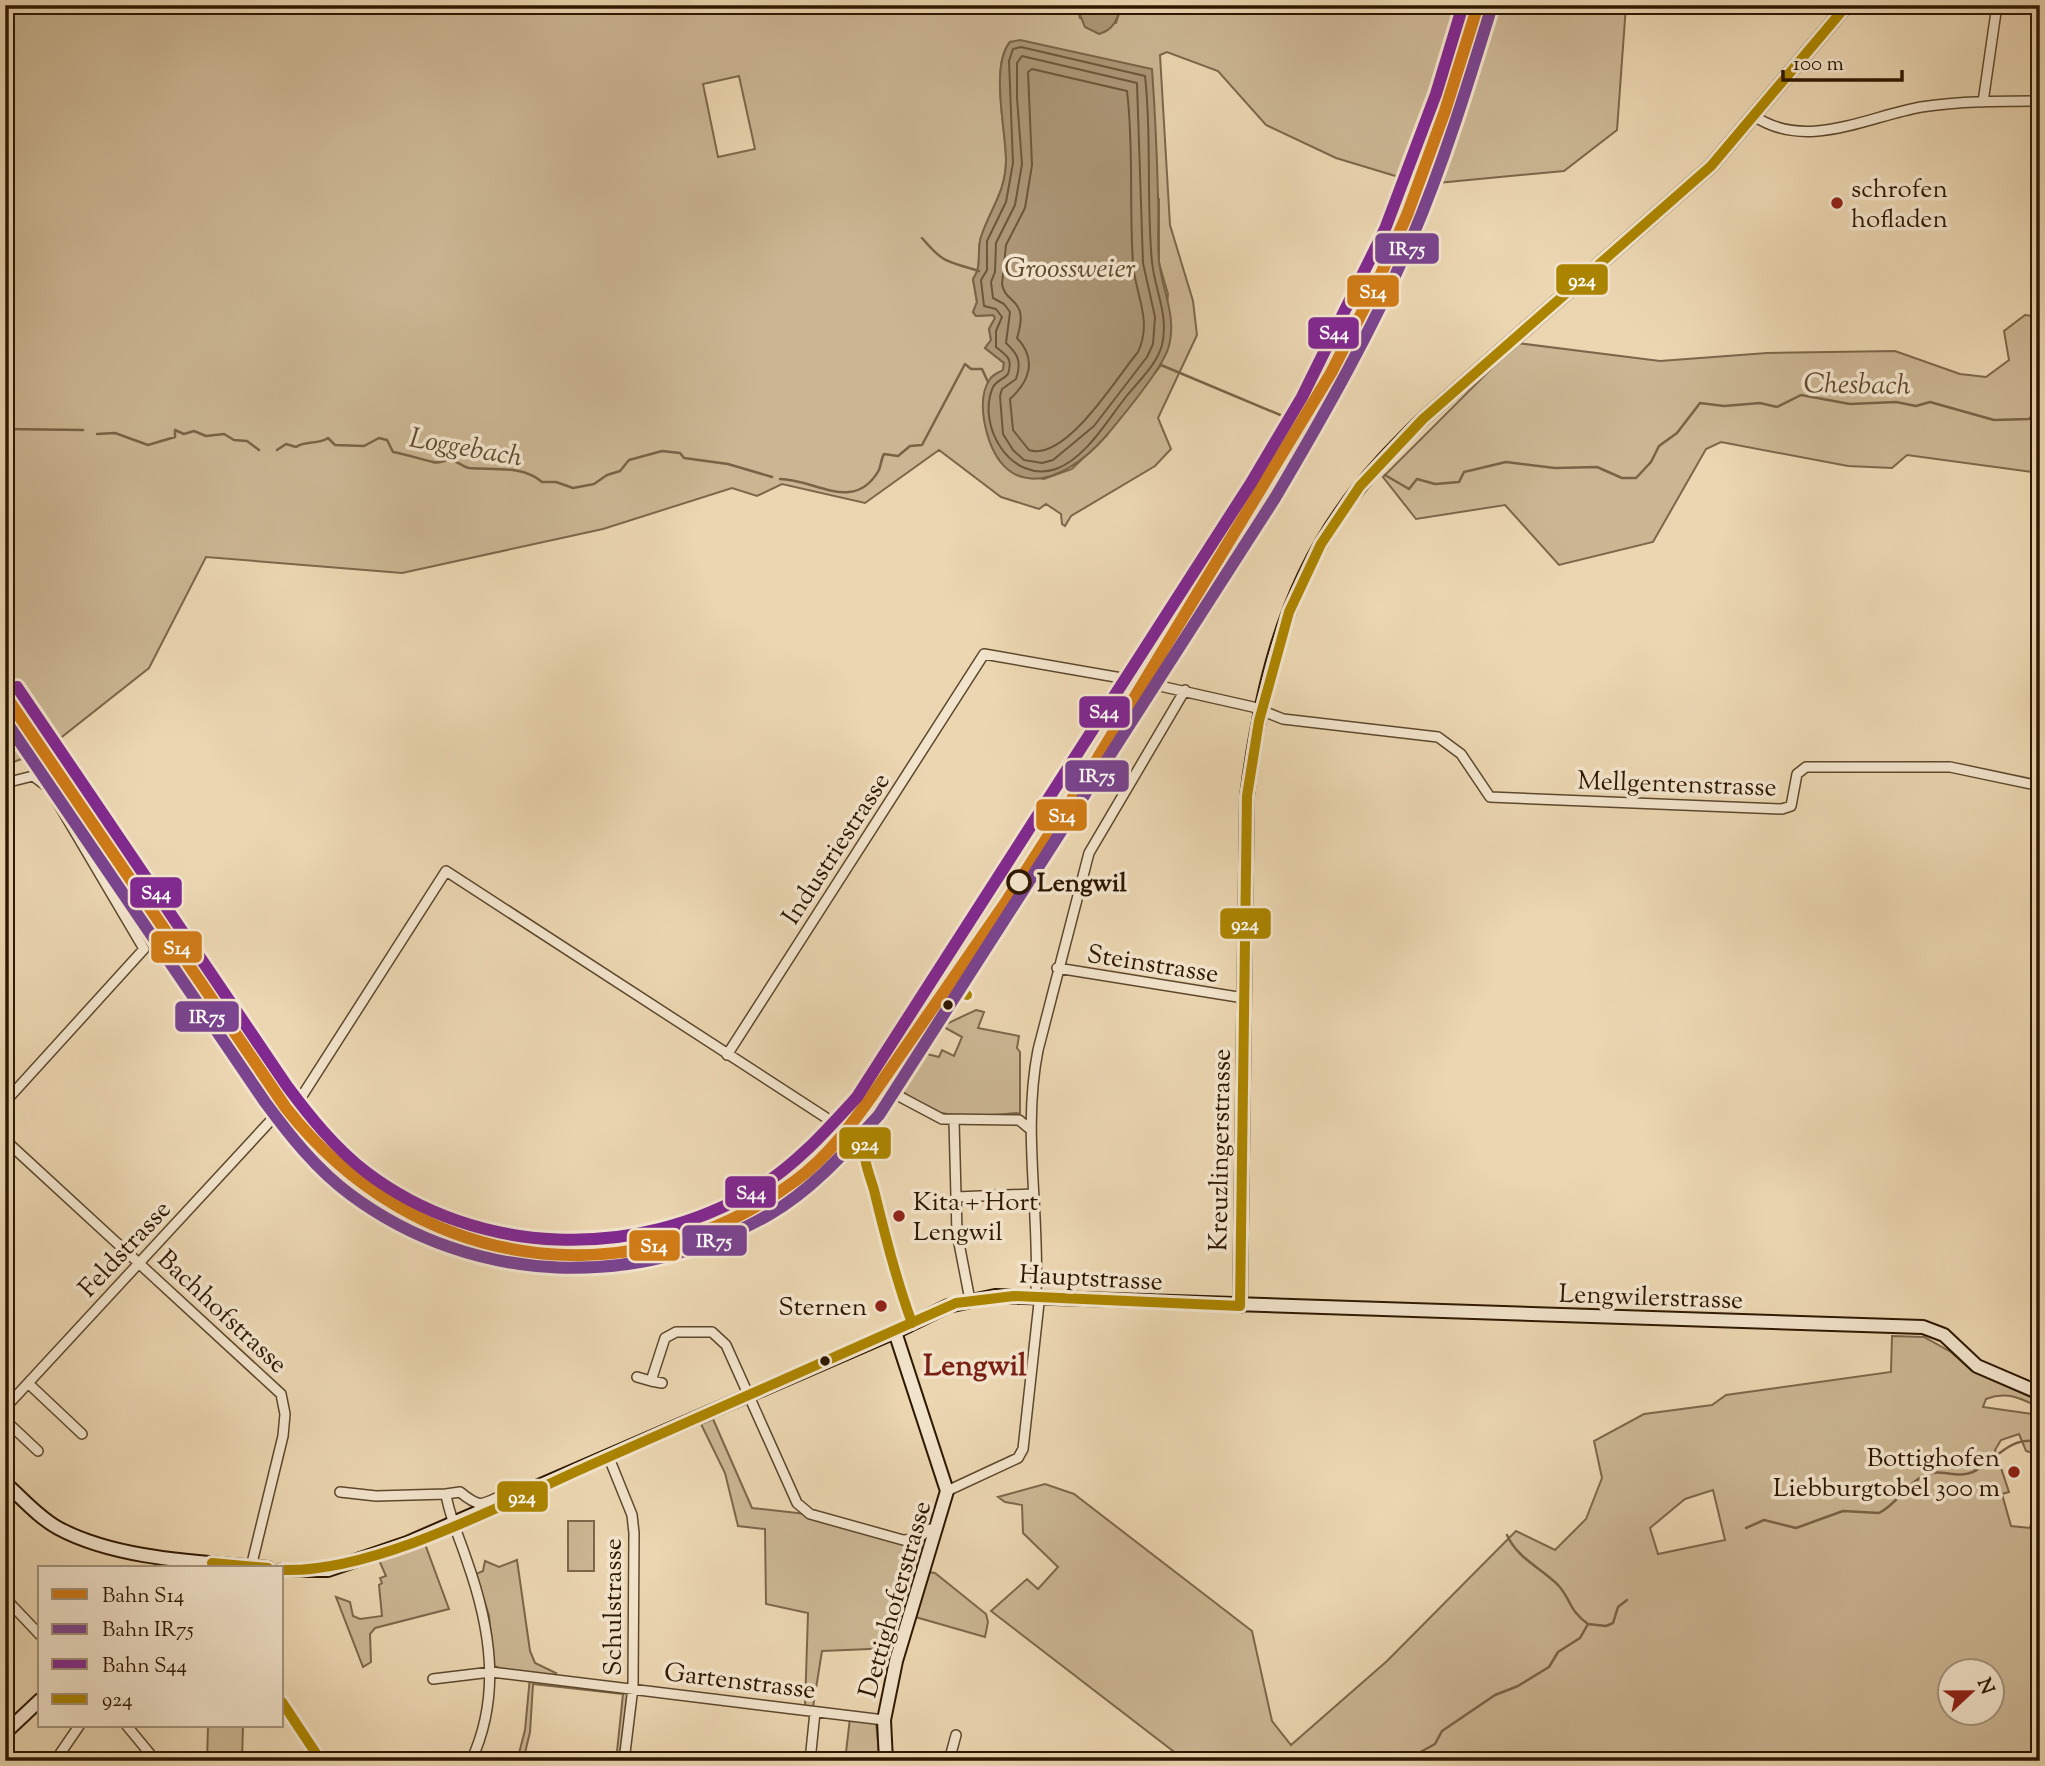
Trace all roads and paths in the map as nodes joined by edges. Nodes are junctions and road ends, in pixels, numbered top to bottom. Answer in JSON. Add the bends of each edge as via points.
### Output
{"nodes":[{"id":1,"x":1847,"y":5,"type":"edge"},
{"id":2,"x":1997,"y":5,"type":"edge"},
{"id":3,"x":2040,"y":101,"type":"edge"},
{"id":4,"x":1983,"y":102,"type":"junction"},
{"id":5,"x":1754,"y":116,"type":"junction"},
{"id":6,"x":1133,"y":680,"type":"dead end"},
{"id":7,"x":1151,"y":684,"type":"dead end"},
{"id":8,"x":1185,"y":690,"type":"junction"},
{"id":9,"x":1259,"y":711,"type":"junction"},
{"id":10,"x":5,"y":783,"type":"edge"},
{"id":11,"x":2040,"y":786,"type":"edge"},
{"id":12,"x":1057,"y":968,"type":"junction"},
{"id":13,"x":1244,"y":998,"type":"junction"},
{"id":14,"x":929,"y":1028,"type":"dead end"},
{"id":15,"x":727,"y":1055,"type":"junction"},
{"id":16,"x":893,"y":1093,"type":"junction"},
{"id":17,"x":5,"y":1102,"type":"edge"},
{"id":18,"x":954,"y":1121,"type":"junction"},
{"id":19,"x":1031,"y":1131,"type":"junction"},
{"id":20,"x":5,"y":1140,"type":"edge"},
{"id":21,"x":865,"y":1143,"type":"junction"},
{"id":22,"x":1033,"y":1194,"type":"junction"},
{"id":23,"x":956,"y":1197,"type":"junction"},
{"id":24,"x":139,"y":1262,"type":"junction"},
{"id":25,"x":1037,"y":1298,"type":"junction"},
{"id":26,"x":970,"y":1300,"type":"junction"},
{"id":27,"x":1240,"y":1306,"type":"junction"},
{"id":28,"x":912,"y":1323,"type":"junction"},
{"id":29,"x":895,"y":1332,"type":"junction"},
{"id":30,"x":637,"y":1377,"type":"dead end"},
{"id":31,"x":651,"y":1381,"type":"junction"},
{"id":32,"x":662,"y":1383,"type":"dead end"},
{"id":33,"x":29,"y":1384,"type":"junction"},
{"id":34,"x":2040,"y":1394,"type":"edge"},
{"id":35,"x":749,"y":1396,"type":"junction"},
{"id":36,"x":5,"y":1408,"type":"edge"},
{"id":37,"x":5,"y":1420,"type":"edge"},
{"id":38,"x":82,"y":1434,"type":"dead end"},
{"id":39,"x":38,"y":1451,"type":"dead end"},
{"id":40,"x":610,"y":1458,"type":"junction"},
{"id":41,"x":5,"y":1483,"type":"edge"},
{"id":42,"x":947,"y":1491,"type":"junction"},
{"id":43,"x":340,"y":1492,"type":"dead end"},
{"id":44,"x":507,"y":1493,"type":"dead end"},
{"id":45,"x":446,"y":1494,"type":"junction"},
{"id":46,"x":455,"y":1525,"type":"junction"},
{"id":47,"x":936,"y":1531,"type":"junction"},
{"id":48,"x":177,"y":1563,"type":"edge"},
{"id":49,"x":212,"y":1566,"type":"edge"},
{"id":50,"x":251,"y":1566,"type":"edge"},
{"id":51,"x":284,"y":1570,"type":"edge"},
{"id":52,"x":6,"y":1602,"type":"edge"},
{"id":53,"x":38,"y":1633,"type":"edge"},
{"id":54,"x":491,"y":1672,"type":"junction"},
{"id":55,"x":433,"y":1679,"type":"dead end"},
{"id":56,"x":633,"y":1687,"type":"junction"},
{"id":57,"x":38,"y":1702,"type":"edge"},
{"id":58,"x":284,"y":1705,"type":"edge"},
{"id":59,"x":815,"y":1712,"type":"junction"},
{"id":60,"x":884,"y":1720,"type":"junction"},
{"id":61,"x":78,"y":1728,"type":"edge"},
{"id":62,"x":129,"y":1728,"type":"edge"},
{"id":63,"x":5,"y":1733,"type":"edge"},
{"id":64,"x":956,"y":1735,"type":"dead end"},
{"id":65,"x":55,"y":1761,"type":"edge"},
{"id":66,"x":156,"y":1761,"type":"edge"},
{"id":67,"x":321,"y":1761,"type":"edge"},
{"id":68,"x":471,"y":1761,"type":"edge"},
{"id":69,"x":624,"y":1761,"type":"edge"},
{"id":70,"x":810,"y":1761,"type":"edge"},
{"id":71,"x":886,"y":1761,"type":"edge"},
{"id":72,"x":948,"y":1761,"type":"edge"}],
"edges":[{"from":1,"to":5,"type":"street","name":"Kreuzlingerstrasse"},
{"from":2,"to":4,"type":"street"},
{"from":3,"to":4,"type":"street"},
{"from":4,"to":5,"type":"street","via":[[1923,107],[1819,133],[1797,132]]},
{"from":5,"to":9,"type":"street","name":"Kreuzlingerstrasse","via":[[1679,196],[1423,419],[1387,456],[1342,511],[1310,565],[1278,639]]},
{"from":6,"to":15,"type":"street","name":"Industriestrasse","via":[[984,654]]},
{"from":7,"to":8,"type":"street"},
{"from":8,"to":9,"type":"street"},
{"from":8,"to":12,"type":"street","name":"Steinstrasse","via":[[1093,844]]},
{"from":9,"to":11,"type":"street","name":"Mellgentenstrasse","via":[[1283,719],[1438,737],[1461,754],[1490,797],[1782,809],[1795,800],[1797,774],[1806,767],[1950,767]]},
{"from":9,"to":13,"type":"street","name":"Kreuzlingerstrasse","via":[[1247,796]]},
{"from":10,"to":17,"type":"street","via":[[33,776],[49,788],[144,949]]},
{"from":12,"to":13,"type":"street","name":"Steinstrasse"},
{"from":12,"to":19,"type":"street","name":"Steinstrasse","via":[[1033,1076]]},
{"from":13,"to":27,"type":"street","name":"Kreuzlingerstrasse"},
{"from":14,"to":16,"type":"street"},
{"from":15,"to":21,"type":"street"},
{"from":15,"to":24,"type":"street","name":"Feldstrasse","via":[[446,871],[312,1082]]},
{"from":16,"to":18,"type":"street"},
{"from":16,"to":21,"type":"street"},
{"from":18,"to":19,"type":"street","via":[[1019,1120]]},
{"from":18,"to":23,"type":"street"},
{"from":19,"to":22,"type":"street","name":"Steinstrasse"},
{"from":20,"to":24,"type":"street","name":"Bachhofstrasse"},
{"from":21,"to":28,"type":"street","via":[[896,1280]]},
{"from":22,"to":23,"type":"street"},
{"from":22,"to":25,"type":"street","name":"Steinstrasse"},
{"from":23,"to":26,"type":"street","via":[[957,1233]]},
{"from":24,"to":33,"type":"street","name":"Feldstrasse"},
{"from":24,"to":50,"type":"street","name":"Bachhofstrasse","via":[[282,1394],[283,1436]]},
{"from":25,"to":26,"type":"street","name":"Hauptstrasse"},
{"from":25,"to":27,"type":"street","name":"Hauptstrasse"},
{"from":25,"to":42,"type":"street","name":"Steinstrasse","via":[[1023,1449],[1018,1458]]},
{"from":26,"to":28,"type":"street","name":"Hauptstrasse"},
{"from":27,"to":34,"type":"street","name":"Lengwilerstrasse","via":[[1923,1327],[1944,1335],[1977,1366]]},
{"from":28,"to":29,"type":"street","name":"Hauptstrasse"},
{"from":29,"to":35,"type":"street","name":"Hauptstrasse"},
{"from":29,"to":42,"type":"street","name":"Dettighoferstrasse"},
{"from":30,"to":31,"type":"street"},
{"from":31,"to":32,"type":"street"},
{"from":31,"to":35,"type":"street","via":[[665,1338],[676,1332],[712,1332],[723,1339]]},
{"from":33,"to":36,"type":"street","name":"Feldstrasse"},
{"from":33,"to":38,"type":"street"},
{"from":35,"to":40,"type":"street","name":"Hauptstrasse"},
{"from":35,"to":47,"type":"street","via":[[790,1489],[805,1511],[903,1540],[917,1539],[930,1529]]},
{"from":37,"to":39,"type":"street"},
{"from":40,"to":46,"type":"street","name":"Hauptstrasse"},
{"from":40,"to":56,"type":"street","name":"Schulstrasse","via":[[633,1519]]},
{"from":41,"to":48,"type":"street","via":[[46,1520],[74,1535]]},
{"from":42,"to":47,"type":"street","name":"Dettighoferstrasse"},
{"from":43,"to":45,"type":"street"},
{"from":44,"to":45,"type":"street","via":[[480,1505],[460,1492]]},
{"from":45,"to":46,"type":"street"},
{"from":46,"to":51,"type":"street","name":"Hauptstrasse","via":[[342,1566]]},
{"from":46,"to":54,"type":"street","via":[[485,1614]]},
{"from":47,"to":60,"type":"street","name":"Dettighoferstrasse","via":[[905,1624]]},
{"from":48,"to":49,"type":"street"},
{"from":52,"to":53,"type":"street"},
{"from":54,"to":55,"type":"street","name":"Gartenstrasse"},
{"from":54,"to":56,"type":"street","name":"Gartenstrasse"},
{"from":54,"to":68,"type":"street","via":[[482,1732]]},
{"from":56,"to":59,"type":"street","name":"Gartenstrasse"},
{"from":56,"to":69,"type":"street","name":"Schulstrasse"},
{"from":57,"to":63,"type":"street"},
{"from":58,"to":67,"type":"street"},
{"from":59,"to":60,"type":"street","name":"Gartenstrasse"},
{"from":59,"to":70,"type":"street"},
{"from":60,"to":71,"type":"street","name":"Dettighoferstrasse"},
{"from":61,"to":65,"type":"street"},
{"from":62,"to":66,"type":"street"},
{"from":64,"to":72,"type":"street"}]}
